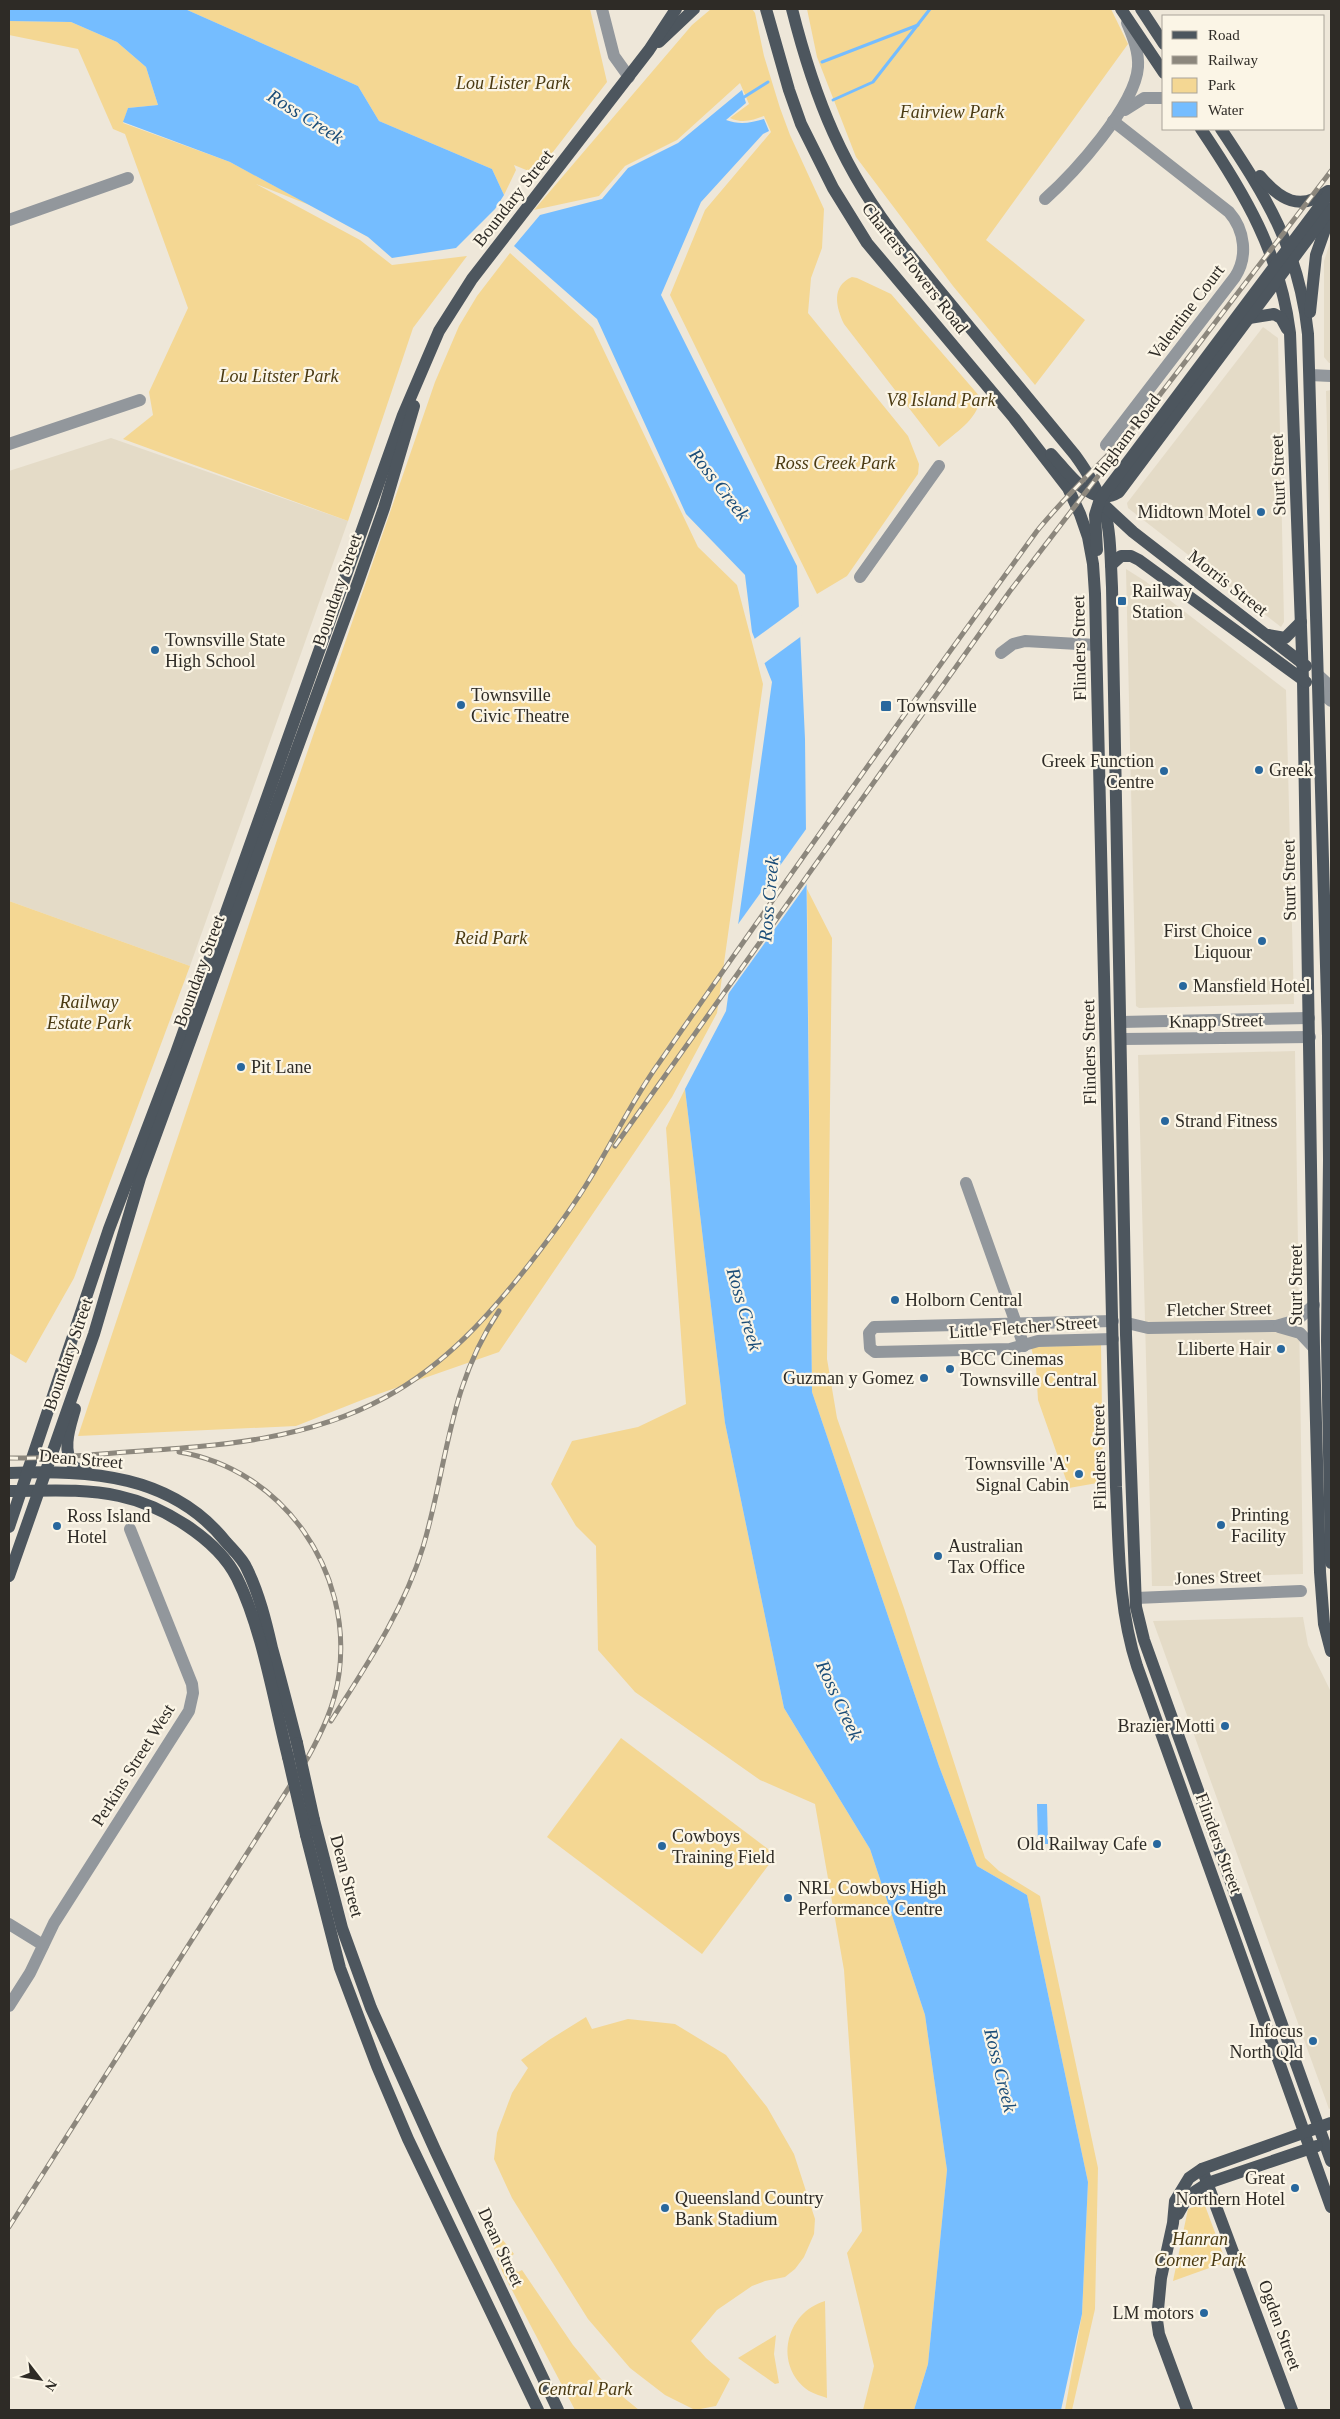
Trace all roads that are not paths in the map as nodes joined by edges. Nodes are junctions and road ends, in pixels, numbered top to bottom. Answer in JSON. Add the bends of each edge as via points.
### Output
{"nodes":[{"id":1,"x":602,"y":9,"type":"edge"},
{"id":2,"x":676,"y":9,"type":"edge"},
{"id":3,"x":694,"y":9,"type":"edge"},
{"id":4,"x":766,"y":9,"type":"edge"},
{"id":5,"x":792,"y":9,"type":"edge"},
{"id":6,"x":1121,"y":9,"type":"edge"},
{"id":7,"x":1140,"y":9,"type":"edge"},
{"id":8,"x":1162,"y":41,"type":"edge"},
{"id":9,"x":649,"y":50,"type":"junction"},
{"id":10,"x":1162,"y":69,"type":"edge"},
{"id":11,"x":629,"y":77,"type":"junction"},
{"id":12,"x":1162,"y":98,"type":"edge"},
{"id":13,"x":1113,"y":121,"type":"junction"},
{"id":14,"x":1202,"y":130,"type":"edge"},
{"id":15,"x":1222,"y":130,"type":"edge"},
{"id":16,"x":1222,"y":130,"type":"edge"},
{"id":17,"x":128,"y":178,"type":"dead end"},
{"id":18,"x":1331,"y":189,"type":"edge"},
{"id":19,"x":1045,"y":199,"type":"dead end"},
{"id":20,"x":1331,"y":208,"type":"edge"},
{"id":21,"x":1331,"y":213,"type":"edge"},
{"id":22,"x":9,"y":220,"type":"edge"},
{"id":23,"x":1291,"y":253,"type":"junction"},
{"id":24,"x":1277,"y":271,"type":"junction"},
{"id":25,"x":1249,"y":318,"type":"junction"},
{"id":26,"x":1290,"y":333,"type":"junction"},
{"id":27,"x":1308,"y":334,"type":"junction"},
{"id":28,"x":1310,"y":375,"type":"junction"},
{"id":29,"x":1293,"y":376,"type":"junction"},
{"id":30,"x":1331,"y":376,"type":"edge"},
{"id":31,"x":420,"y":377,"type":"junction"},
{"id":32,"x":140,"y":400,"type":"dead end"},
{"id":33,"x":1014,"y":418,"type":"junction"},
{"id":34,"x":9,"y":444,"type":"edge"},
{"id":35,"x":1106,"y":445,"type":"dead end"},
{"id":36,"x":1128,"y":463,"type":"junction"},
{"id":37,"x":939,"y":466,"type":"dead end"},
{"id":38,"x":1086,"y":470,"type":"junction"},
{"id":39,"x":1103,"y":501,"type":"junction"},
{"id":40,"x":1084,"y":522,"type":"joint"},
{"id":41,"x":1111,"y":565,"type":"junction"},
{"id":42,"x":860,"y":577,"type":"dead end"},
{"id":43,"x":1095,"y":594,"type":"junction"},
{"id":44,"x":1301,"y":622,"type":"junction"},
{"id":45,"x":1266,"y":634,"type":"junction"},
{"id":46,"x":1096,"y":646,"type":"junction"},
{"id":47,"x":1001,"y":653,"type":"dead end"},
{"id":48,"x":1302,"y":662,"type":"junction"},
{"id":49,"x":1318,"y":675,"type":"junction"},
{"id":50,"x":1303,"y":680,"type":"junction"},
{"id":51,"x":1331,"y":687,"type":"edge"},
{"id":52,"x":1318,"y":691,"type":"junction"},
{"id":53,"x":1331,"y":701,"type":"edge"},
{"id":54,"x":1331,"y":722,"type":"edge"},
{"id":55,"x":1320,"y":737,"type":"junction"},
{"id":56,"x":1329,"y":1017,"type":"edge"},
{"id":57,"x":1276,"y":1018,"type":"junction"},
{"id":58,"x":1309,"y":1018,"type":"junction"},
{"id":59,"x":1106,"y":1022,"type":"junction"},
{"id":60,"x":1122,"y":1022,"type":"junction"},
{"id":61,"x":1330,"y":1036,"type":"edge"},
{"id":62,"x":1310,"y":1037,"type":"junction"},
{"id":63,"x":1276,"y":1038,"type":"junction"},
{"id":64,"x":1106,"y":1040,"type":"junction"},
{"id":65,"x":1122,"y":1040,"type":"junction"},
{"id":66,"x":966,"y":1183,"type":"dead end"},
{"id":67,"x":1314,"y":1242,"type":"junction"},
{"id":68,"x":1329,"y":1242,"type":"junction"},
{"id":69,"x":1314,"y":1305,"type":"junction"},
{"id":70,"x":1329,"y":1308,"type":"edge"},
{"id":71,"x":1113,"y":1321,"type":"junction"},
{"id":72,"x":1017,"y":1323,"type":"junction"},
{"id":73,"x":1276,"y":1326,"type":"junction"},
{"id":74,"x":1126,"y":1329,"type":"junction"},
{"id":75,"x":1113,"y":1339,"type":"junction"},
{"id":76,"x":1329,"y":1341,"type":"edge"},
{"id":77,"x":1024,"y":1346,"type":"junction"},
{"id":78,"x":89,"y":1348,"type":"junction"},
{"id":79,"x":1314,"y":1348,"type":"junction"},
{"id":80,"x":45,"y":1472,"type":"junction"},
{"id":81,"x":27,"y":1473,"type":"junction"},
{"id":82,"x":9,"y":1474,"type":"edge"},
{"id":83,"x":97,"y":1475,"type":"junction"},
{"id":84,"x":15,"y":1491,"type":"edge"},
{"id":85,"x":39,"y":1491,"type":"junction"},
{"id":86,"x":9,"y":1527,"type":"edge"},
{"id":87,"x":130,"y":1529,"type":"dead end"},
{"id":88,"x":1331,"y":1563,"type":"edge"},
{"id":89,"x":9,"y":1576,"type":"edge"},
{"id":90,"x":1301,"y":1591,"type":"dead end"},
{"id":91,"x":1136,"y":1598,"type":"junction"},
{"id":92,"x":1331,"y":1651,"type":"edge"},
{"id":93,"x":1137,"y":1666,"type":"junction"},
{"id":94,"x":9,"y":1924,"type":"edge"},
{"id":95,"x":43,"y":1945,"type":"junction"},
{"id":96,"x":9,"y":2006,"type":"edge"},
{"id":97,"x":399,"y":2119,"type":"junction"},
{"id":98,"x":1331,"y":2122,"type":"edge"},
{"id":99,"x":423,"y":2123,"type":"junction"},
{"id":100,"x":1318,"y":2127,"type":"junction"},
{"id":101,"x":1304,"y":2132,"type":"junction"},
{"id":102,"x":1328,"y":2142,"type":"edge"},
{"id":103,"x":415,"y":2147,"type":"junction"},
{"id":104,"x":1310,"y":2148,"type":"junction"},
{"id":105,"x":441,"y":2161,"type":"junction"},
{"id":106,"x":1331,"y":2161,"type":"edge"},
{"id":107,"x":1202,"y":2169,"type":"junction"},
{"id":108,"x":1208,"y":2183,"type":"junction"},
{"id":109,"x":1331,"y":2207,"type":"edge"},
{"id":110,"x":1173,"y":2223,"type":"junction"},
{"id":111,"x":538,"y":2410,"type":"edge"},
{"id":112,"x":558,"y":2410,"type":"edge"},
{"id":113,"x":1187,"y":2410,"type":"edge"},
{"id":114,"x":1292,"y":2410,"type":"edge"}],
"edges":[{"from":1,"to":11,"type":"street","via":[[614,56]]},
{"from":2,"to":9,"type":"main road","name":"Boundary Street"},
{"from":3,"to":9,"type":"main road","name":"Boundary Street"},
{"from":4,"to":33,"type":"main road","name":"Charters Towers Road","via":[[788,90],[801,124],[837,195],[868,243]]},
{"from":5,"to":38,"type":"main road","name":"Charters Towers Road","via":[[806,64],[830,130],[874,208]]},
{"from":6,"to":10,"type":"main road"},
{"from":6,"to":13,"type":"street","via":[[1135,44],[1138,66],[1131,94]]},
{"from":7,"to":8,"type":"main road"},
{"from":9,"to":11,"type":"main road","name":"Boundary Street"},
{"from":11,"to":31,"type":"main road","name":"Boundary Street","via":[[463,293],[439,331]]},
{"from":12,"to":13,"type":"street","via":[[1140,100]]},
{"from":13,"to":19,"type":"street","via":[[1072,173]]},
{"from":13,"to":35,"type":"street","name":"Valentine Court","via":[[1229,212],[1239,227],[1243,252],[1235,277]]},
{"from":14,"to":24,"type":"main road","name":"Sturt Street","via":[[1251,207]]},
{"from":15,"to":18,"type":"main road","via":[[1268,186],[1282,197],[1308,201]]},
{"from":16,"to":23,"type":"main road","name":"Sturt Street","via":[[1269,203]]},
{"from":17,"to":22,"type":"street"},
{"from":18,"to":23,"type":"main road","name":"Ingham Road"},
{"from":20,"to":23,"type":"main road","name":"Ingham Road"},
{"from":21,"to":27,"type":"main road","via":[[1318,247]]},
{"from":23,"to":24,"type":"main road","name":"Ingham Road"},
{"from":23,"to":27,"type":"main road","name":"Sturt Street"},
{"from":24,"to":25,"type":"main road","name":"Ingham Road"},
{"from":24,"to":26,"type":"main road","name":"Sturt Street"},
{"from":24,"to":36,"type":"main road","name":"Ingham Road"},
{"from":25,"to":26,"type":"main road","via":[[1274,314],[1281,318]]},
{"from":25,"to":39,"type":"main road","name":"Ingham Road","via":[[1119,492]]},
{"from":26,"to":29,"type":"main road","name":"Sturt Street"},
{"from":27,"to":28,"type":"main road","name":"Sturt Street"},
{"from":28,"to":29,"type":"main road"},
{"from":28,"to":30,"type":"street"},
{"from":28,"to":49,"type":"main road","name":"Sturt Street"},
{"from":29,"to":44,"type":"main road","name":"Sturt Street"},
{"from":31,"to":78,"type":"main road","name":"Boundary Street","via":[[412,417],[384,508],[140,1178]]},
{"from":31,"to":81,"type":"main road","name":"Boundary Street","via":[[374,497],[176,1053],[109,1229]]},
{"from":32,"to":34,"type":"street"},
{"from":33,"to":39,"type":"main road","via":[[1080,485]]},
{"from":33,"to":40,"type":"main road","name":"Charters Towers Road","via":[[1068,488]]},
{"from":36,"to":38,"type":"main road","via":[[1109,477]]},
{"from":36,"to":39,"type":"main road","name":"Ingham Road"},
{"from":37,"to":42,"type":"street"},
{"from":38,"to":39,"type":"main road","name":"Charters Towers Road"},
{"from":39,"to":41,"type":"main road","name":"Flinders Street","via":[[1110,532]]},
{"from":39,"to":43,"type":"main road","via":[[1095,515]]},
{"from":39,"to":45,"type":"main road","name":"Morris Street","via":[[1133,532]]},
{"from":40,"to":43,"type":"main road","name":"Flinders Street","via":[[1093,564]]},
{"from":41,"to":50,"type":"main road","name":"Morris Street","via":[[1124,555],[1144,563]]},
{"from":41,"to":60,"type":"main road","name":"Flinders Street"},
{"from":43,"to":46,"type":"main road","name":"Flinders Street"},
{"from":44,"to":45,"type":"main road","via":[[1285,638]]},
{"from":44,"to":48,"type":"main road","name":"Sturt Street"},
{"from":45,"to":48,"type":"main road","name":"Morris Street"},
{"from":46,"to":47,"type":"street","via":[[1025,641],[1013,644]]},
{"from":46,"to":59,"type":"main road","name":"Flinders Street"},
{"from":48,"to":49,"type":"main road","name":"Morris Street"},
{"from":48,"to":50,"type":"main road","name":"Sturt Street"},
{"from":49,"to":51,"type":"street","name":"Morris Street"},
{"from":49,"to":52,"type":"main road","name":"Sturt Street"},
{"from":50,"to":52,"type":"main road","name":"Morris Street"},
{"from":50,"to":58,"type":"main road","name":"Sturt Street"},
{"from":52,"to":53,"type":"street","name":"Morris Street"},
{"from":52,"to":55,"type":"main road","name":"Sturt Street"},
{"from":54,"to":55,"type":"main road"},
{"from":55,"to":56,"type":"main road","name":"Sturt Street"},
{"from":56,"to":58,"type":"main road"},
{"from":56,"to":61,"type":"main road","name":"Sturt Street"},
{"from":57,"to":58,"type":"street","name":"Knapp Street"},
{"from":57,"to":60,"type":"street","name":"Knapp Street"},
{"from":57,"to":63,"type":"street"},
{"from":58,"to":62,"type":"main road","name":"Sturt Street"},
{"from":59,"to":60,"type":"main road"},
{"from":59,"to":64,"type":"main road","name":"Flinders Street"},
{"from":60,"to":65,"type":"main road","name":"Flinders Street"},
{"from":61,"to":62,"type":"main road"},
{"from":61,"to":68,"type":"main road","name":"Sturt Street"},
{"from":62,"to":63,"type":"street","name":"Knapp Street"},
{"from":62,"to":67,"type":"main road","name":"Sturt Street"},
{"from":63,"to":65,"type":"street","name":"Knapp Street"},
{"from":64,"to":65,"type":"main road"},
{"from":64,"to":71,"type":"main road","name":"Flinders Street"},
{"from":65,"to":74,"type":"main road","name":"Flinders Street"},
{"from":66,"to":72,"type":"street"},
{"from":67,"to":68,"type":"main road"},
{"from":67,"to":69,"type":"main road","name":"Sturt Street"},
{"from":68,"to":70,"type":"main road","name":"Sturt Street"},
{"from":69,"to":73,"type":"street","name":"Fletcher Street","via":[[1297,1320]]},
{"from":69,"to":79,"type":"main road","name":"Sturt Street"},
{"from":70,"to":76,"type":"main road","name":"Sturt Street"},
{"from":71,"to":72,"type":"street","name":"Little Fletcher Street"},
{"from":71,"to":74,"type":"main road","name":"Fletcher Street"},
{"from":71,"to":75,"type":"main road","name":"Flinders Street"},
{"from":72,"to":77,"type":"street"},
{"from":72,"to":77,"type":"street","name":"Little Fletcher Street","via":[[874,1327],[870,1330],[870,1348],[874,1352],[885,1352]]},
{"from":73,"to":74,"type":"street","name":"Fletcher Street"},
{"from":73,"to":79,"type":"street","via":[[1300,1333]]},
{"from":74,"to":75,"type":"main road","name":"Fletcher Street"},
{"from":74,"to":91,"type":"main road","name":"Flinders Street"},
{"from":75,"to":77,"type":"street","name":"Little Fletcher Street","via":[[1038,1341]]},
{"from":75,"to":93,"type":"main road","name":"Flinders Street","via":[[1121,1599]]},
{"from":76,"to":88,"type":"main road","name":"Sturt Street"},
{"from":78,"to":80,"type":"main road","name":"Boundary Street"},
{"from":78,"to":83,"type":"main road","via":[[68,1447],[74,1467]]},
{"from":79,"to":92,"type":"main road","name":"Sturt Street","via":[[1320,1572],[1324,1624]]},
{"from":80,"to":81,"type":"main road","name":"Dean Street"},
{"from":80,"to":83,"type":"main road","name":"Dean Street"},
{"from":80,"to":85,"type":"main road","name":"Boundary Street"},
{"from":81,"to":82,"type":"main road","name":"Dean Street"},
{"from":81,"to":84,"type":"main road","name":"Boundary Street"},
{"from":83,"to":99,"type":"main road","name":"Dean Street","bridge":true,"via":[[143,1484],[190,1506],[213,1526],[247,1568],[264,1616],[332,1892],[355,1965]]},
{"from":84,"to":85,"type":"main road","name":"Dean Street"},
{"from":84,"to":86,"type":"main road","name":"Boundary Street"},
{"from":85,"to":89,"type":"main road","name":"Boundary Street"},
{"from":85,"to":97,"type":"main road","name":"Dean Street","bridge":true,"via":[[98,1492],[136,1501],[171,1515],[189,1526],[236,1577],[253,1619],[340,1968]]},
{"from":87,"to":95,"type":"street","name":"Perkins Street West","via":[[192,1684],[192,1703]]},
{"from":90,"to":91,"type":"street","name":"Jones Street"},
{"from":91,"to":93,"type":"main road","via":[[1128,1610]]},
{"from":91,"to":100,"type":"main road","name":"Flinders Street","via":[[1144,1640]]},
{"from":93,"to":101,"type":"main road","name":"Flinders Street"},
{"from":94,"to":95,"type":"street"},
{"from":95,"to":96,"type":"street","name":"Perkins Street West"},
{"from":97,"to":99,"type":"main road","via":[[408,2127]]},
{"from":97,"to":103,"type":"main road","name":"Dean Street"},
{"from":98,"to":100,"type":"main road"},
{"from":99,"to":103,"type":"main road"},
{"from":99,"to":105,"type":"main road","name":"Dean Street"},
{"from":100,"to":101,"type":"main road"},
{"from":100,"to":102,"type":"main road","name":"Flinders Street"},
{"from":101,"to":104,"type":"main road","name":"Flinders Street"},
{"from":101,"to":107,"type":"main road"},
{"from":102,"to":104,"type":"main road"},
{"from":102,"to":106,"type":"main road","name":"Flinders Street"},
{"from":103,"to":105,"type":"main road","via":[[431,2152]]},
{"from":103,"to":111,"type":"main road","name":"Dean Street"},
{"from":104,"to":108,"type":"main road"},
{"from":104,"to":109,"type":"main road","name":"Flinders Street"},
{"from":105,"to":112,"type":"main road","name":"Dean Street"},
{"from":107,"to":108,"type":"main road","name":"Ogden Street"},
{"from":107,"to":110,"type":"main road","via":[[1190,2178],[1177,2196]]},
{"from":108,"to":110,"type":"main road","via":[[1184,2201]]},
{"from":108,"to":114,"type":"main road","name":"Ogden Street"},
{"from":110,"to":113,"type":"main road","via":[[1161,2278],[1157,2320],[1159,2334]]}]}
